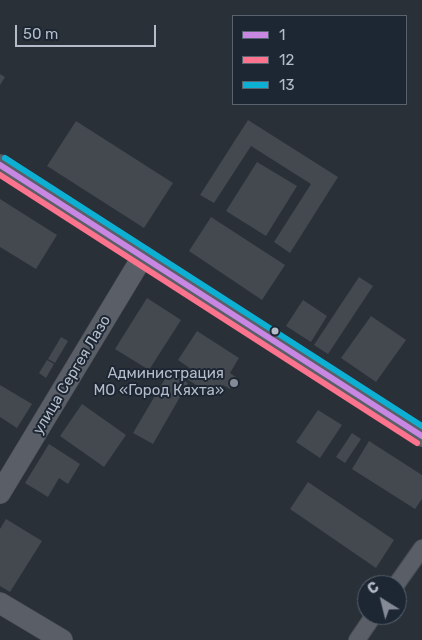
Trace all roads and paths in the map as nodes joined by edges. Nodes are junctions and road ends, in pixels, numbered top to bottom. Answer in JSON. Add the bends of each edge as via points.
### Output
{"nodes":[{"id":1,"x":0,"y":165,"type":"edge"},
{"id":2,"x":143,"y":256,"type":"junction"},
{"id":3,"x":422,"y":436,"type":"edge"},
{"id":4,"x":0,"y":493,"type":"edge"},
{"id":5,"x":422,"y":548,"type":"edge"},
{"id":6,"x":403,"y":575,"type":"edge"},
{"id":7,"x":0,"y":603,"type":"edge"},
{"id":8,"x":367,"y":625,"type":"edge"},
{"id":9,"x":62,"y":640,"type":"edge"},
{"id":10,"x":356,"y":640,"type":"edge"}],
"edges":[{"from":1,"to":2,"type":"street"},
{"from":2,"to":3,"type":"street"},
{"from":2,"to":4,"type":"street","name":"улица Сергея Лазо"},
{"from":5,"to":6,"type":"street"},
{"from":7,"to":9,"type":"street"},
{"from":8,"to":10,"type":"street"}]}
